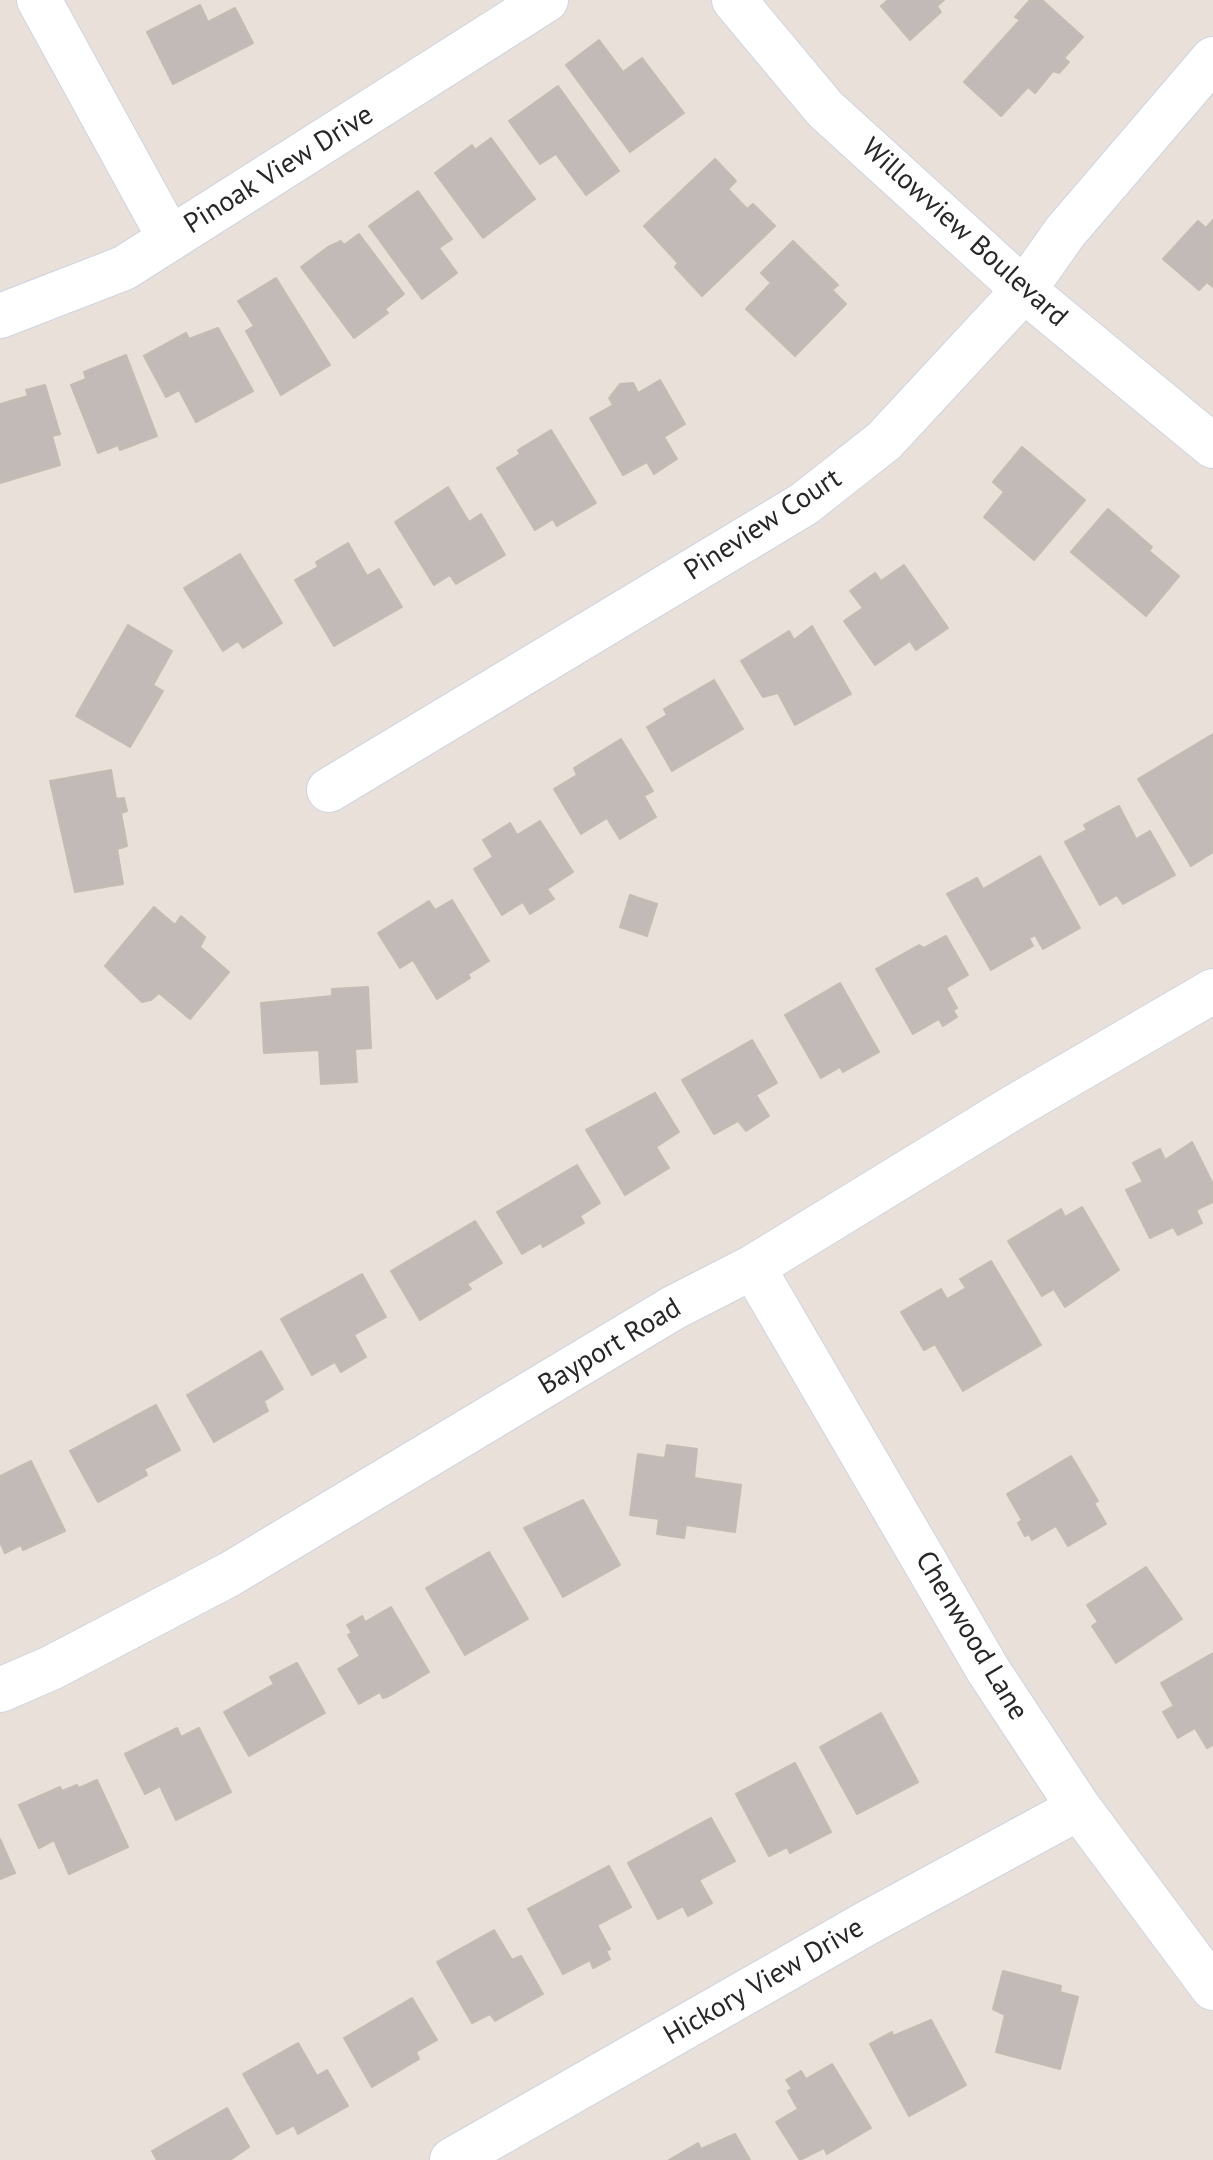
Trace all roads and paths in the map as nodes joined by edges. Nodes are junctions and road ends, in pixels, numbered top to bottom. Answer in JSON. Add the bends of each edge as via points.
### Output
{"nodes":[{"id":1,"x":39,"y":0,"type":"edge"},
{"id":2,"x":546,"y":0,"type":"edge"},
{"id":3,"x":734,"y":0,"type":"edge"},
{"id":4,"x":1213,"y":59,"type":"edge"},
{"id":5,"x":170,"y":239,"type":"junction"},
{"id":6,"x":1024,"y":290,"type":"junction"},
{"id":7,"x":0,"y":316,"type":"edge"},
{"id":8,"x":1213,"y":446,"type":"edge"},
{"id":9,"x":329,"y":790,"type":"dead end"},
{"id":10,"x":1213,"y":991,"type":"edge"},
{"id":11,"x":753,"y":1267,"type":"junction"},
{"id":12,"x":0,"y":1690,"type":"edge"},
{"id":13,"x":1079,"y":1808,"type":"junction"},
{"id":14,"x":1213,"y":1988,"type":"edge"},
{"id":15,"x":452,"y":2160,"type":"edge"}],
"edges":[{"from":1,"to":5,"type":"street"},
{"from":2,"to":5,"type":"street","name":"Pinoak View Drive"},
{"from":3,"to":6,"type":"street","name":"Willowview Boulevard","via":[[825,109]]},
{"from":4,"to":6,"type":"street","name":"Pineview Court","via":[[1065,232]]},
{"from":5,"to":7,"type":"street","name":"Pinoak View Drive","via":[[124,268]]},
{"from":6,"to":8,"type":"street","name":"Willowview Boulevard"},
{"from":6,"to":9,"type":"street","name":"Pineview Court","via":[[884,441],[804,504]]},
{"from":10,"to":11,"type":"street","name":"Bayport Road"},
{"from":11,"to":12,"type":"street","name":"Bayport Road","via":[[673,1308],[230,1574]]},
{"from":11,"to":13,"type":"street","name":"Chenwood Lane","via":[[988,1670]]},
{"from":13,"to":14,"type":"street","name":"Chenwood Lane"},
{"from":13,"to":15,"type":"street","name":"Hickory View Drive"}]}
